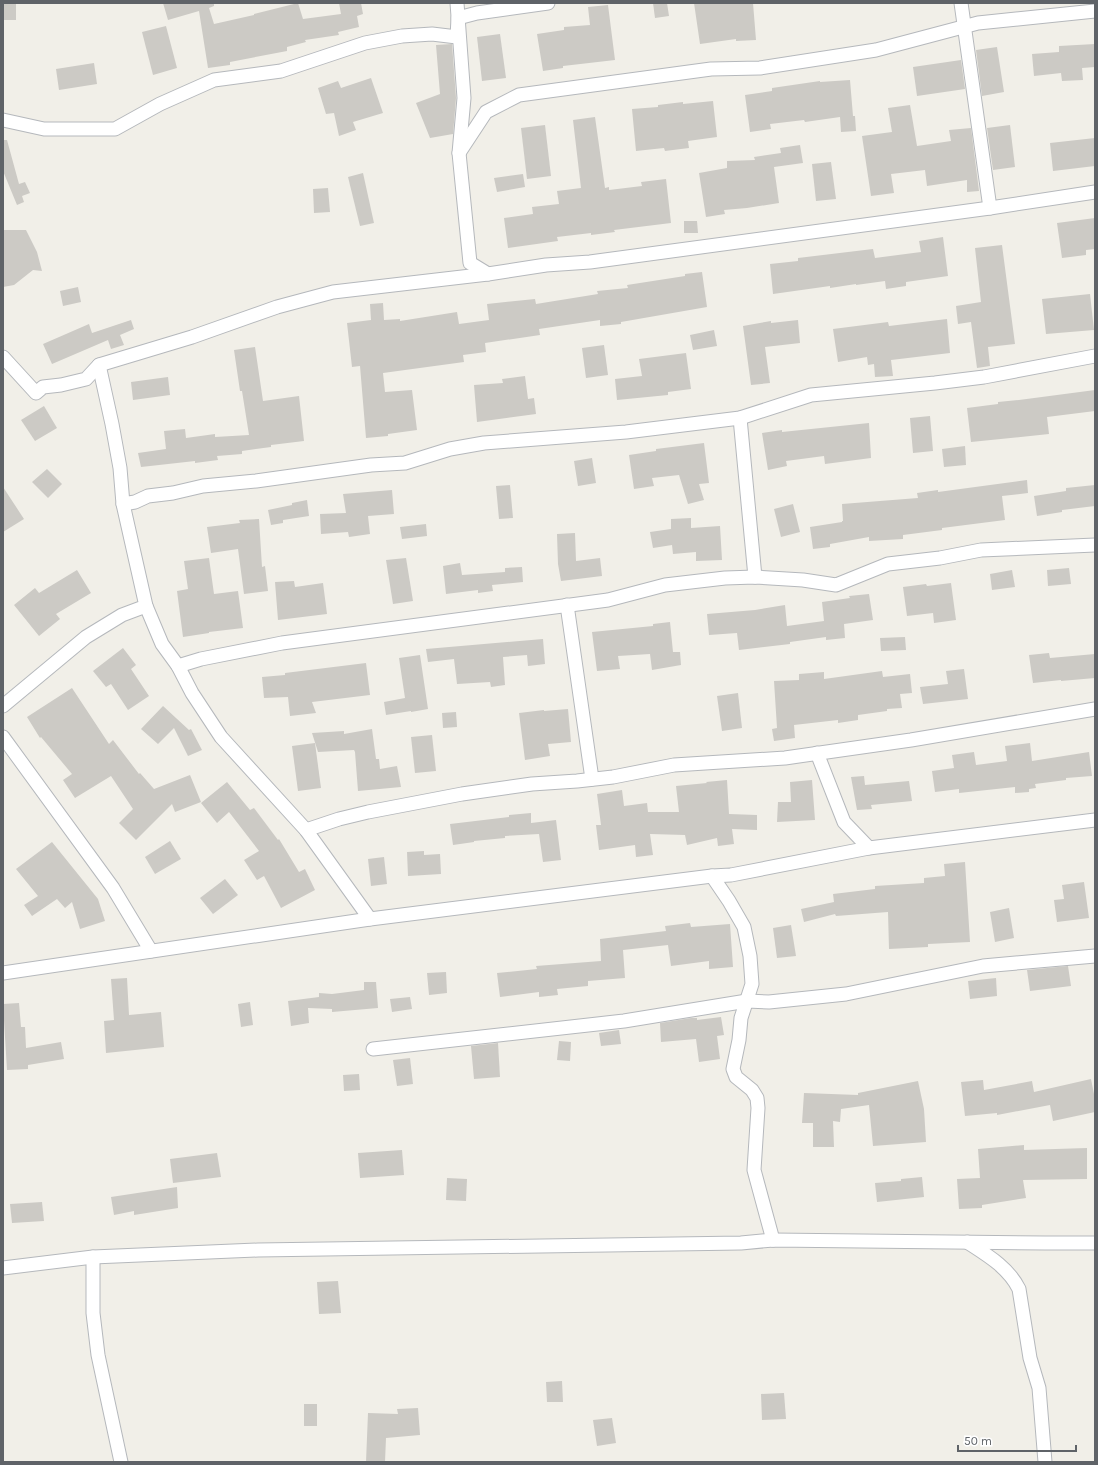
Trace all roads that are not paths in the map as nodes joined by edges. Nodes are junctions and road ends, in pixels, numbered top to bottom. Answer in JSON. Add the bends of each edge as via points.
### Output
{"nodes":[{"id":1,"x":457,"y":3,"type":"edge"},
{"id":2,"x":548,"y":3,"type":"edge"},
{"id":3,"x":961,"y":3,"type":"edge"},
{"id":4,"x":1095,"y":11,"type":"edge"},
{"id":5,"x":458,"y":18,"type":"junction"},
{"id":6,"x":963,"y":27,"type":"junction"},
{"id":7,"x":3,"y":120,"type":"edge"},
{"id":8,"x":459,"y":153,"type":"junction"},
{"id":9,"x":1095,"y":192,"type":"edge"},
{"id":10,"x":990,"y":208,"type":"junction"},
{"id":11,"x":488,"y":274,"type":"junction"},
{"id":12,"x":1095,"y":356,"type":"edge"},
{"id":13,"x":3,"y":357,"type":"edge"},
{"id":14,"x":99,"y":365,"type":"junction"},
{"id":15,"x":740,"y":418,"type":"junction"},
{"id":16,"x":124,"y":504,"type":"junction"},
{"id":17,"x":1095,"y":545,"type":"edge"},
{"id":18,"x":755,"y":577,"type":"junction"},
{"id":19,"x":567,"y":605,"type":"junction"},
{"id":20,"x":146,"y":606,"type":"junction"},
{"id":21,"x":178,"y":666,"type":"junction"},
{"id":22,"x":3,"y":706,"type":"edge"},
{"id":23,"x":1095,"y":709,"type":"edge"},
{"id":24,"x":3,"y":737,"type":"edge"},
{"id":25,"x":817,"y":753,"type":"junction"},
{"id":26,"x":592,"y":780,"type":"junction"},
{"id":27,"x":1095,"y":820,"type":"edge"},
{"id":28,"x":306,"y":830,"type":"junction"},
{"id":29,"x":869,"y":848,"type":"junction"},
{"id":30,"x":712,"y":876,"type":"junction"},
{"id":31,"x":370,"y":919,"type":"junction"},
{"id":32,"x":151,"y":951,"type":"junction"},
{"id":33,"x":1095,"y":956,"type":"edge"},
{"id":34,"x":3,"y":973,"type":"edge"},
{"id":35,"x":747,"y":1001,"type":"junction"},
{"id":36,"x":373,"y":1049,"type":"dead end"},
{"id":37,"x":773,"y":1240,"type":"junction"},
{"id":38,"x":967,"y":1242,"type":"junction"},
{"id":39,"x":1095,"y":1243,"type":"edge"},
{"id":40,"x":93,"y":1258,"type":"junction"},
{"id":41,"x":3,"y":1268,"type":"edge"},
{"id":42,"x":122,"y":1462,"type":"edge"},
{"id":43,"x":1045,"y":1462,"type":"edge"}],
"edges":[{"from":1,"to":5,"type":"street"},
{"from":2,"to":5,"type":"street"},
{"from":3,"to":6,"type":"street"},
{"from":4,"to":6,"type":"street","via":[[978,23]]},
{"from":5,"to":7,"type":"street","via":[[457,37],[432,34],[365,42],[282,71],[214,80],[160,104],[115,129],[44,130]]},
{"from":5,"to":8,"type":"street","via":[[464,98]]},
{"from":6,"to":8,"type":"street","via":[[876,50],[760,68],[711,69],[519,95],[486,112]]},
{"from":6,"to":10,"type":"street"},
{"from":8,"to":11,"type":"street","via":[[470,263]]},
{"from":9,"to":10,"type":"street"},
{"from":10,"to":11,"type":"street"},
{"from":11,"to":14,"type":"street","via":[[333,292],[277,307],[192,337]]},
{"from":12,"to":15,"type":"street","via":[[935,383],[810,395]]},
{"from":13,"to":14,"type":"street","via":[[36,393],[43,387],[86,379]]},
{"from":14,"to":16,"type":"street","via":[[120,468]]},
{"from":15,"to":16,"type":"street","via":[[626,432],[484,443],[450,449],[405,463],[203,486],[148,496]]},
{"from":15,"to":18,"type":"street"},
{"from":16,"to":20,"type":"street"},
{"from":17,"to":18,"type":"street","via":[[981,550],[888,564],[836,585]]},
{"from":18,"to":19,"type":"street","via":[[665,585],[608,600]]},
{"from":19,"to":21,"type":"street","via":[[282,643]]},
{"from":19,"to":26,"type":"street"},
{"from":20,"to":21,"type":"street","via":[[162,644]]},
{"from":20,"to":22,"type":"street","via":[[122,615],[86,637]]},
{"from":21,"to":28,"type":"street","via":[[192,693],[222,737]]},
{"from":23,"to":25,"type":"street"},
{"from":24,"to":32,"type":"street","via":[[113,888]]},
{"from":25,"to":26,"type":"street","via":[[785,758],[674,765]]},
{"from":25,"to":29,"type":"street","via":[[844,822]]},
{"from":26,"to":28,"type":"street","via":[[532,784],[462,794],[368,812]]},
{"from":27,"to":29,"type":"street"},
{"from":28,"to":31,"type":"street"},
{"from":29,"to":30,"type":"street","via":[[731,875]]},
{"from":30,"to":31,"type":"street"},
{"from":30,"to":35,"type":"street","via":[[744,927],[752,984]]},
{"from":31,"to":32,"type":"street"},
{"from":32,"to":34,"type":"street"},
{"from":33,"to":35,"type":"street","via":[[983,966],[846,994],[769,1002]]},
{"from":35,"to":36,"type":"street","via":[[624,1021]]},
{"from":35,"to":37,"type":"street","via":[[733,1069],[736,1077],[752,1090],[757,1098],[754,1170]]},
{"from":37,"to":38,"type":"street"},
{"from":37,"to":40,"type":"street","via":[[733,1243],[258,1250]]},
{"from":38,"to":39,"type":"street"},
{"from":38,"to":43,"type":"street","via":[[1007,1271],[1018,1289],[1030,1358],[1039,1388]]},
{"from":40,"to":41,"type":"street"},
{"from":40,"to":42,"type":"street","via":[[93,1313],[98,1355]]}]}
